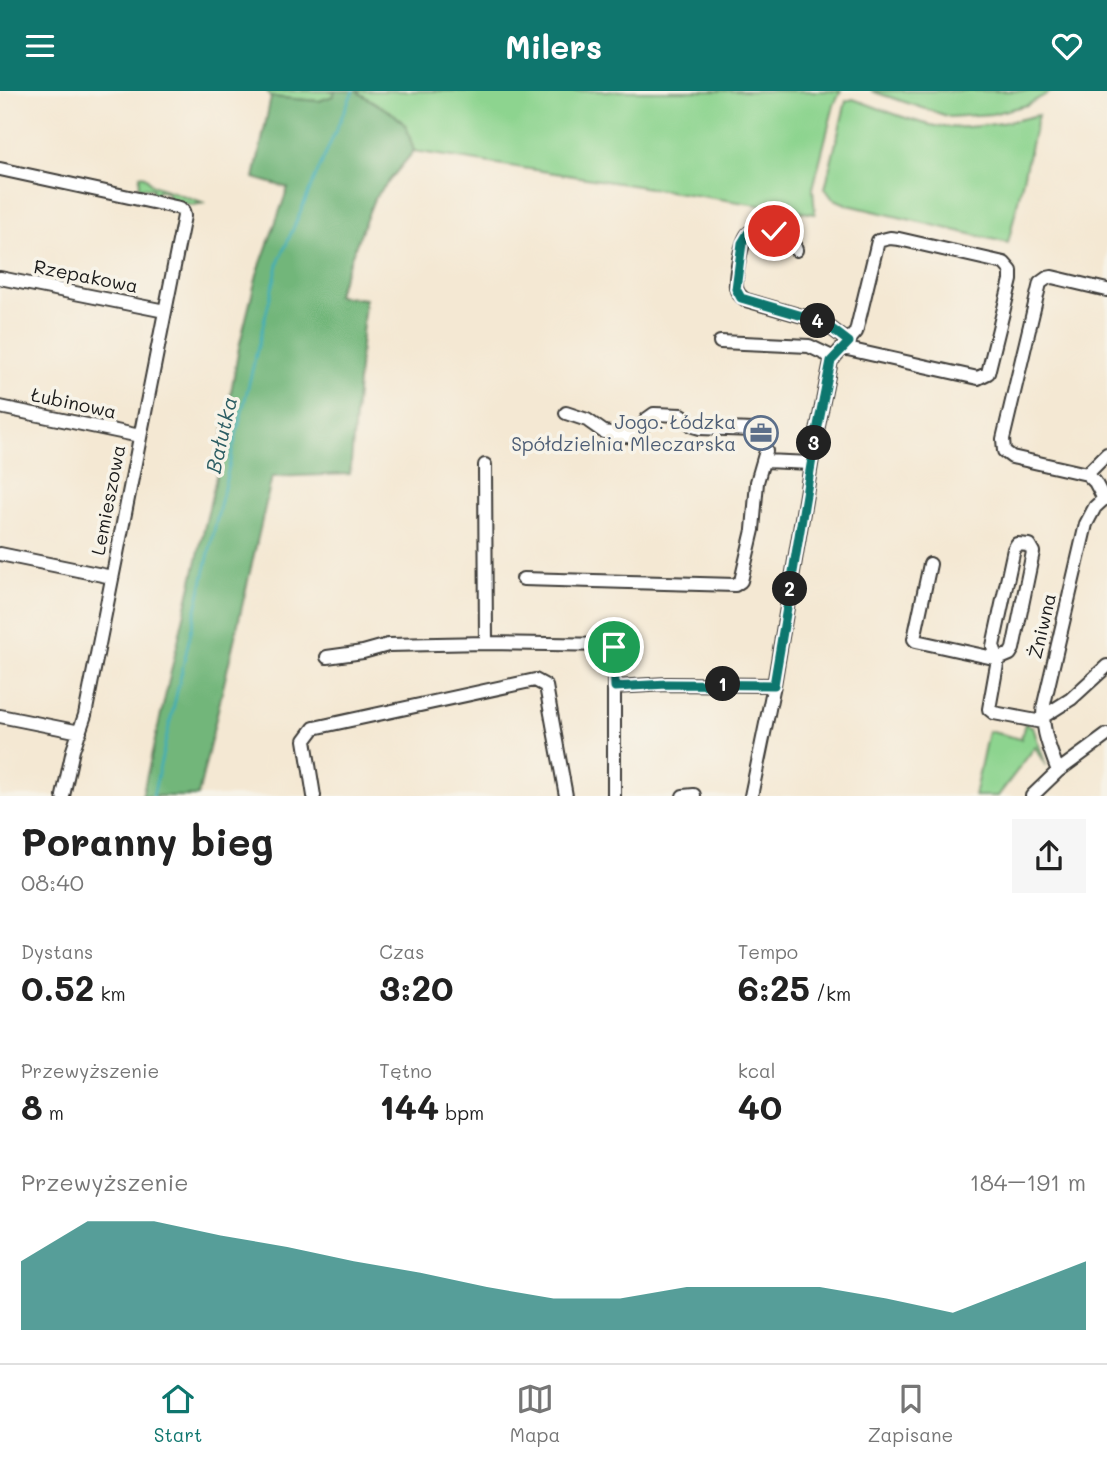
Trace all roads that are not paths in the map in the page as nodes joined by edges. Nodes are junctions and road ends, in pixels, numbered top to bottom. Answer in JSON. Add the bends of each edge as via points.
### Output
{"nodes":[{"id":1,"x":0,"y":169,"type":"edge"},
{"id":2,"x":796,"y":250,"type":"dead end"},
{"id":3,"x":0,"y":278,"type":"edge"},
{"id":4,"x":1107,"y":290,"type":"edge"},
{"id":5,"x":165,"y":311,"type":"junction"},
{"id":6,"x":720,"y":342,"type":"dead end"},
{"id":7,"x":842,"y":349,"type":"junction"},
{"id":8,"x":0,"y":407,"type":"edge"},
{"id":9,"x":566,"y":413,"type":"dead end"},
{"id":10,"x":141,"y":436,"type":"junction"},
{"id":11,"x":1107,"y":454,"type":"edge"},
{"id":12,"x":765,"y":461,"type":"junction"},
{"id":13,"x":811,"y":463,"type":"junction"},
{"id":14,"x":485,"y":465,"type":"dead end"},
{"id":15,"x":1087,"y":474,"type":"junction"},
{"id":16,"x":1106,"y":497,"type":"edge"},
{"id":17,"x":0,"y":554,"type":"edge"},
{"id":18,"x":930,"y":564,"type":"dead end"},
{"id":19,"x":112,"y":577,"type":"junction"},
{"id":20,"x":523,"y":579,"type":"dead end"},
{"id":21,"x":486,"y":643,"type":"junction"},
{"id":22,"x":327,"y":657,"type":"dead end"},
{"id":23,"x":999,"y":659,"type":"junction"},
{"id":24,"x":1107,"y":666,"type":"edge"},
{"id":25,"x":774,"y":685,"type":"junction"},
{"id":26,"x":615,"y":687,"type":"junction"},
{"id":27,"x":0,"y":716,"type":"edge"},
{"id":28,"x":1042,"y":720,"type":"junction"},
{"id":29,"x":80,"y":731,"type":"junction"},
{"id":30,"x":1107,"y":735,"type":"edge"},
{"id":31,"x":1058,"y":771,"type":"junction"},
{"id":32,"x":694,"y":795,"type":"edge"},
{"id":33,"x":63,"y":796,"type":"edge"},
{"id":34,"x":314,"y":796,"type":"edge"},
{"id":35,"x":566,"y":796,"type":"edge"},
{"id":36,"x":614,"y":796,"type":"edge"},
{"id":37,"x":683,"y":796,"type":"edge"},
{"id":38,"x":751,"y":796,"type":"edge"},
{"id":39,"x":1032,"y":796,"type":"edge"}],
"edges":[{"from":1,"to":5,"type":"street","name":"Lemieszowa","via":[[180,208]]},
{"from":2,"to":7,"type":"street","via":[[792,239],[774,231],[748,233],[742,243],[736,289],[746,300],[823,322]]},
{"from":3,"to":5,"type":"street","name":"Rzepakowa"},
{"from":4,"to":15,"type":"street","via":[[1052,277],[1040,283],[1003,439],[1004,451],[1012,457]]},
{"from":5,"to":10,"type":"street","name":"Lemieszowa"},
{"from":6,"to":7,"type":"street"},
{"from":7,"to":7,"type":"street","via":[[856,332],[878,241],[900,239],[1009,266],[1011,280],[988,373],[978,378]]},
{"from":7,"to":13,"type":"street","via":[[831,361]]},
{"from":8,"to":10,"type":"street","name":"Łubinowa"},
{"from":9,"to":12,"type":"street","via":[[604,432],[633,437],[654,414],[682,415],[700,428],[753,430],[762,439]]},
{"from":10,"to":19,"type":"street","name":"Lemieszowa"},
{"from":11,"to":15,"type":"street"},
{"from":12,"to":13,"type":"street"},
{"from":12,"to":20,"type":"street","via":[[738,583]]},
{"from":13,"to":25,"type":"street"},
{"from":14,"to":21,"type":"street"},
{"from":15,"to":16,"type":"street"},
{"from":16,"to":28,"type":"street","name":"Żniwna","via":[[1086,524]]},
{"from":17,"to":19,"type":"street"},
{"from":18,"to":23,"type":"street","via":[[914,639]]},
{"from":19,"to":29,"type":"street","name":"Lemieszowa"},
{"from":21,"to":22,"type":"street","via":[[388,645]]},
{"from":21,"to":26,"type":"street","via":[[611,645]]},
{"from":23,"to":23,"type":"street","via":[[1013,649],[1031,564],[1032,548],[1022,543],[1014,549],[993,646]]},
{"from":23,"to":28,"type":"street","via":[[989,709]]},
{"from":24,"to":28,"type":"street"},
{"from":25,"to":26,"type":"street"},
{"from":25,"to":38,"type":"street"},
{"from":26,"to":36,"type":"street"},
{"from":27,"to":29,"type":"street"},
{"from":28,"to":31,"type":"street"},
{"from":29,"to":33,"type":"street","name":"Lemieszowa"},
{"from":30,"to":31,"type":"street"},
{"from":31,"to":39,"type":"street"},
{"from":32,"to":37,"type":"street"},
{"from":34,"to":35,"type":"street","via":[[305,740],[314,728],[535,680],[546,686]]}]}
